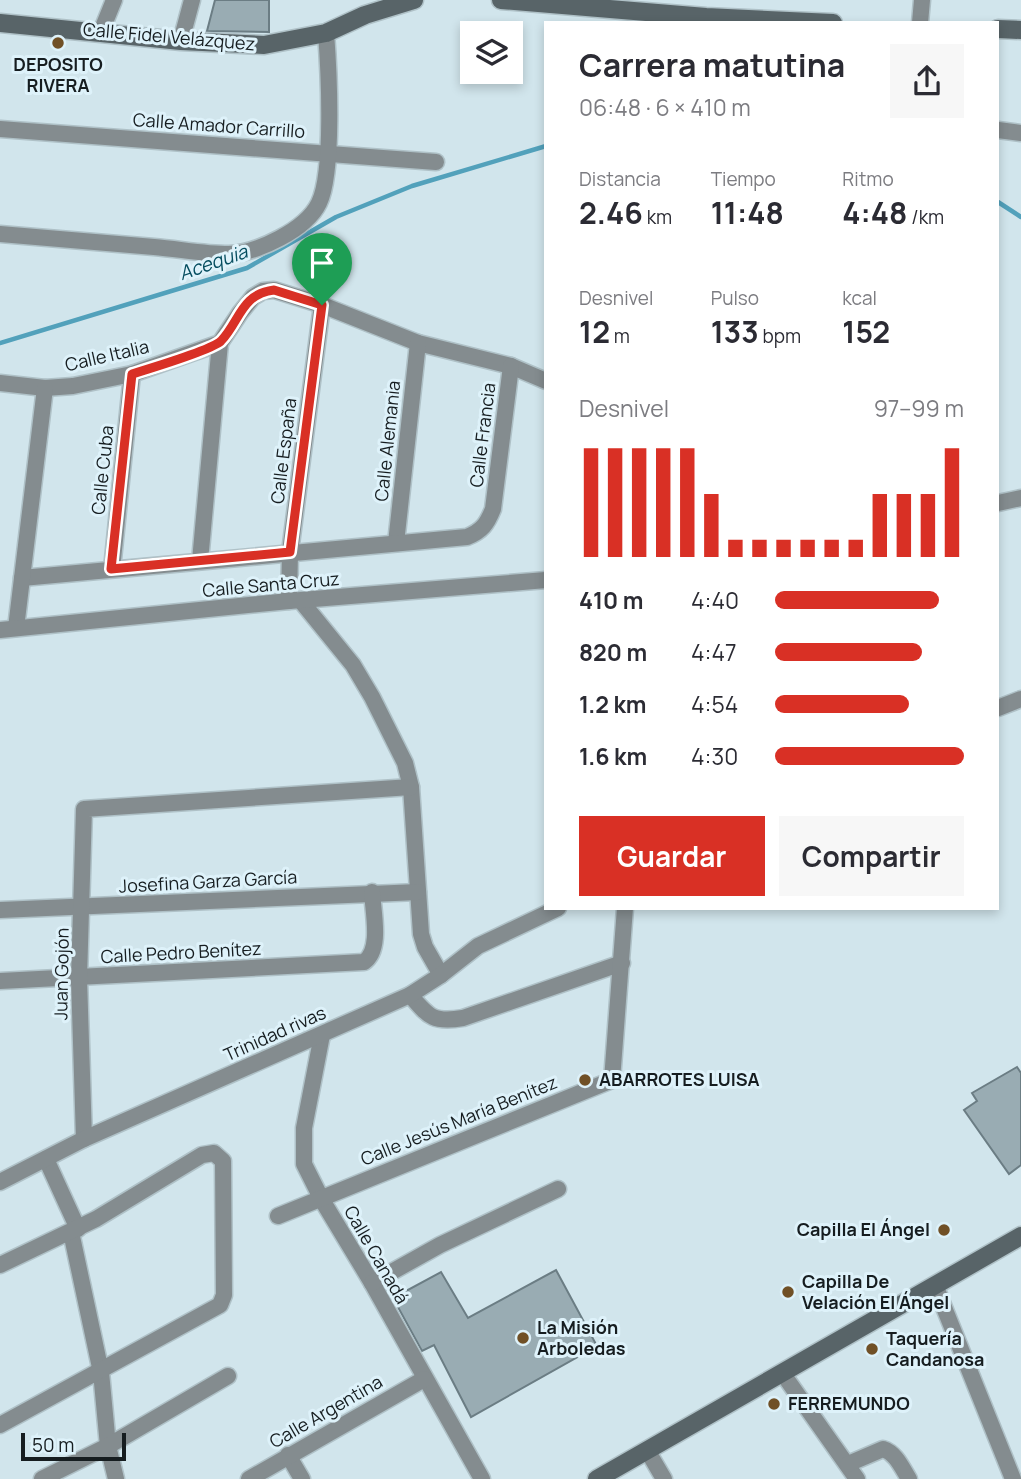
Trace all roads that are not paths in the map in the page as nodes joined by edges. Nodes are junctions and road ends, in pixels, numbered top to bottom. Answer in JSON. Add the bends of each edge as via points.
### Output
{"nodes":[{"id":1,"x":114,"y":0,"type":"edge"},
{"id":2,"x":192,"y":0,"type":"edge"},
{"id":3,"x":414,"y":0,"type":"edge"},
{"id":4,"x":500,"y":0,"type":"edge"},
{"id":5,"x":922,"y":0,"type":"edge"},
{"id":6,"x":389,"y":4,"type":"edge"},
{"id":7,"x":791,"y":21,"type":"edge"},
{"id":8,"x":920,"y":21,"type":"edge"},
{"id":9,"x":0,"y":23,"type":"edge"},
{"id":10,"x":999,"y":29,"type":"edge"},
{"id":11,"x":1021,"y":30,"type":"edge"},
{"id":12,"x":102,"y":32,"type":"junction"},
{"id":13,"x":326,"y":33,"type":"junction"},
{"id":14,"x":181,"y":41,"type":"junction"},
{"id":15,"x":0,"y":129,"type":"edge"},
{"id":16,"x":999,"y":130,"type":"edge"},
{"id":17,"x":1021,"y":133,"type":"edge"},
{"id":18,"x":327,"y":153,"type":"junction"},
{"id":19,"x":436,"y":162,"type":"dead end"},
{"id":20,"x":0,"y":234,"type":"edge"},
{"id":21,"x":322,"y":305,"type":"junction"},
{"id":22,"x":220,"y":343,"type":"junction"},
{"id":23,"x":418,"y":343,"type":"junction"},
{"id":24,"x":511,"y":366,"type":"junction"},
{"id":25,"x":132,"y":374,"type":"junction"},
{"id":26,"x":544,"y":380,"type":"edge"},
{"id":27,"x":0,"y":383,"type":"edge"},
{"id":28,"x":45,"y":388,"type":"junction"},
{"id":29,"x":1021,"y":498,"type":"edge"},
{"id":30,"x":999,"y":503,"type":"edge"},
{"id":31,"x":396,"y":542,"type":"junction"},
{"id":32,"x":290,"y":552,"type":"junction"},
{"id":33,"x":200,"y":561,"type":"junction"},
{"id":34,"x":111,"y":569,"type":"junction"},
{"id":35,"x":22,"y":578,"type":"junction"},
{"id":36,"x":544,"y":580,"type":"edge"},
{"id":37,"x":295,"y":601,"type":"junction"},
{"id":38,"x":8,"y":629,"type":"edge"},
{"id":39,"x":1021,"y":699,"type":"edge"},
{"id":40,"x":999,"y":708,"type":"edge"},
{"id":41,"x":411,"y":787,"type":"junction"},
{"id":42,"x":372,"y":892,"type":"junction"},
{"id":43,"x":418,"y":892,"type":"junction"},
{"id":44,"x":82,"y":908,"type":"junction"},
{"id":45,"x":0,"y":910,"type":"edge"},
{"id":46,"x":554,"y":910,"type":"edge"},
{"id":47,"x":625,"y":910,"type":"edge"},
{"id":48,"x":622,"y":963,"type":"junction"},
{"id":49,"x":442,"y":975,"type":"junction"},
{"id":50,"x":79,"y":978,"type":"junction"},
{"id":51,"x":0,"y":981,"type":"edge"},
{"id":52,"x":410,"y":995,"type":"junction"},
{"id":53,"x":322,"y":1035,"type":"junction"},
{"id":54,"x":84,"y":1139,"type":"junction"},
{"id":55,"x":46,"y":1159,"type":"junction"},
{"id":56,"x":1,"y":1177,"type":"edge"},
{"id":57,"x":558,"y":1189,"type":"dead end"},
{"id":58,"x":322,"y":1200,"type":"junction"},
{"id":59,"x":278,"y":1216,"type":"dead end"},
{"id":60,"x":75,"y":1230,"type":"junction"},
{"id":61,"x":1021,"y":1236,"type":"edge"},
{"id":62,"x":0,"y":1265,"type":"edge"},
{"id":63,"x":372,"y":1283,"type":"junction"},
{"id":64,"x":935,"y":1285,"type":"junction"},
{"id":65,"x":101,"y":1372,"type":"junction"},
{"id":66,"x":783,"y":1374,"type":"junction"},
{"id":67,"x":228,"y":1376,"type":"dead end"},
{"id":68,"x":424,"y":1379,"type":"junction"},
{"id":69,"x":0,"y":1425,"type":"edge"},
{"id":70,"x":108,"y":1446,"type":"junction"},
{"id":71,"x":647,"y":1450,"type":"junction"},
{"id":72,"x":288,"y":1455,"type":"junction"},
{"id":73,"x":852,"y":1474,"type":"edge"},
{"id":74,"x":42,"y":1479,"type":"edge"},
{"id":75,"x":116,"y":1479,"type":"edge"},
{"id":76,"x":248,"y":1479,"type":"edge"},
{"id":77,"x":302,"y":1479,"type":"edge"},
{"id":78,"x":482,"y":1479,"type":"edge"},
{"id":79,"x":597,"y":1479,"type":"edge"},
{"id":80,"x":664,"y":1479,"type":"edge"},
{"id":81,"x":909,"y":1479,"type":"edge"},
{"id":82,"x":1013,"y":1479,"type":"edge"}],
"edges":[{"from":1,"to":12,"type":"street"},
{"from":2,"to":14,"type":"street"},
{"from":3,"to":6,"type":"street","name":"Calle Fidel Velázquez"},
{"from":4,"to":7,"type":"street"},
{"from":5,"to":8,"type":"street"},
{"from":6,"to":13,"type":"street","name":"Calle Fidel Velázquez"},
{"from":9,"to":12,"type":"street","name":"Calle Fidel Velázquez"},
{"from":10,"to":11,"type":"street"},
{"from":12,"to":14,"type":"street","name":"Calle Fidel Velázquez"},
{"from":13,"to":14,"type":"street","name":"Calle Fidel Velázquez","via":[[264,45]]},
{"from":13,"to":18,"type":"street"},
{"from":15,"to":18,"type":"street","name":"Calle Amador Carrillo"},
{"from":16,"to":17,"type":"street"},
{"from":18,"to":19,"type":"street","name":"Calle Amador Carrillo"},
{"from":18,"to":20,"type":"street","via":[[319,203],[309,216],[269,243],[230,254]]},
{"from":21,"to":22,"type":"street","via":[[284,292],[263,291],[253,297]]},
{"from":21,"to":23,"type":"street"},
{"from":21,"to":32,"type":"street","name":"Calle España"},
{"from":22,"to":25,"type":"street","name":"Calle Italia"},
{"from":22,"to":33,"type":"street"},
{"from":23,"to":24,"type":"street"},
{"from":23,"to":31,"type":"street","name":"Calle Alemania"},
{"from":24,"to":26,"type":"street"},
{"from":24,"to":31,"type":"street","name":"Calle Francia","via":[[493,509],[487,524],[467,537]]},
{"from":25,"to":28,"type":"street","name":"Calle Italia"},
{"from":25,"to":34,"type":"street","name":"Calle Cuba"},
{"from":27,"to":28,"type":"street","name":"Calle Italia"},
{"from":28,"to":35,"type":"street"},
{"from":29,"to":30,"type":"street"},
{"from":31,"to":32,"type":"street"},
{"from":32,"to":33,"type":"street"},
{"from":32,"to":37,"type":"street","name":"Calle España"},
{"from":33,"to":34,"type":"street"},
{"from":34,"to":35,"type":"street"},
{"from":35,"to":38,"type":"street"},
{"from":36,"to":37,"type":"street","name":"Calle Santa Cruz"},
{"from":37,"to":38,"type":"street","name":"Calle Santa Cruz"},
{"from":37,"to":41,"type":"street","via":[[338,646],[372,696],[405,763]]},
{"from":39,"to":40,"type":"street"},
{"from":41,"to":43,"type":"street"},
{"from":41,"to":44,"type":"street","name":"Juan Gojón","via":[[83,808]]},
{"from":42,"to":43,"type":"street","name":"Josefina Garza García"},
{"from":42,"to":44,"type":"street","name":"Josefina Garza García"},
{"from":42,"to":50,"type":"street","name":"Calle Pedro Benítez","via":[[374,943],[364,962]]},
{"from":43,"to":49,"type":"street","via":[[421,934]]},
{"from":44,"to":45,"type":"street","name":"Josefina Garza García"},
{"from":44,"to":50,"type":"street","name":"Juan Gojón"},
{"from":46,"to":49,"type":"street","name":"Trinidad rivas","via":[[478,946]]},
{"from":47,"to":48,"type":"street"},
{"from":48,"to":52,"type":"street","via":[[446,1021],[428,1016]]},
{"from":48,"to":58,"type":"street","name":"Calle Jesús María Benítez","via":[[612,1080]]},
{"from":49,"to":52,"type":"street","name":"Trinidad rivas"},
{"from":50,"to":51,"type":"street","name":"Calle Pedro Benítez"},
{"from":50,"to":54,"type":"street","name":"Juan Gojón"},
{"from":52,"to":53,"type":"street","name":"Trinidad rivas"},
{"from":53,"to":54,"type":"street","name":"Trinidad rivas"},
{"from":53,"to":58,"type":"street","name":"Calle Canadá","via":[[302,1149],[304,1164]]},
{"from":54,"to":55,"type":"street","name":"Trinidad rivas"},
{"from":55,"to":56,"type":"street","name":"Trinidad rivas"},
{"from":55,"to":60,"type":"street"},
{"from":57,"to":63,"type":"street"},
{"from":58,"to":59,"type":"street","name":"Calle Jesús María Benítez"},
{"from":58,"to":63,"type":"street","name":"Calle Canadá"},
{"from":60,"to":62,"type":"street"},
{"from":60,"to":65,"type":"street"},
{"from":60,"to":65,"type":"street","via":[[202,1155],[214,1153],[223,1161],[224,1295],[220,1305]]},
{"from":61,"to":64,"type":"street"},
{"from":63,"to":68,"type":"street","name":"Calle Canadá"},
{"from":64,"to":66,"type":"street"},
{"from":64,"to":82,"type":"street"},
{"from":65,"to":69,"type":"street"},
{"from":65,"to":70,"type":"street"},
{"from":66,"to":71,"type":"street"},
{"from":66,"to":73,"type":"street"},
{"from":67,"to":70,"type":"street"},
{"from":68,"to":72,"type":"street","name":"Calle Argentina"},
{"from":68,"to":78,"type":"street","name":"Calle Canadá"},
{"from":70,"to":74,"type":"street"},
{"from":70,"to":75,"type":"street"},
{"from":71,"to":79,"type":"street"},
{"from":71,"to":80,"type":"street"},
{"from":72,"to":76,"type":"street","name":"Calle Argentina"},
{"from":72,"to":77,"type":"street"},
{"from":73,"to":81,"type":"street","via":[[883,1449],[893,1454]]}]}
